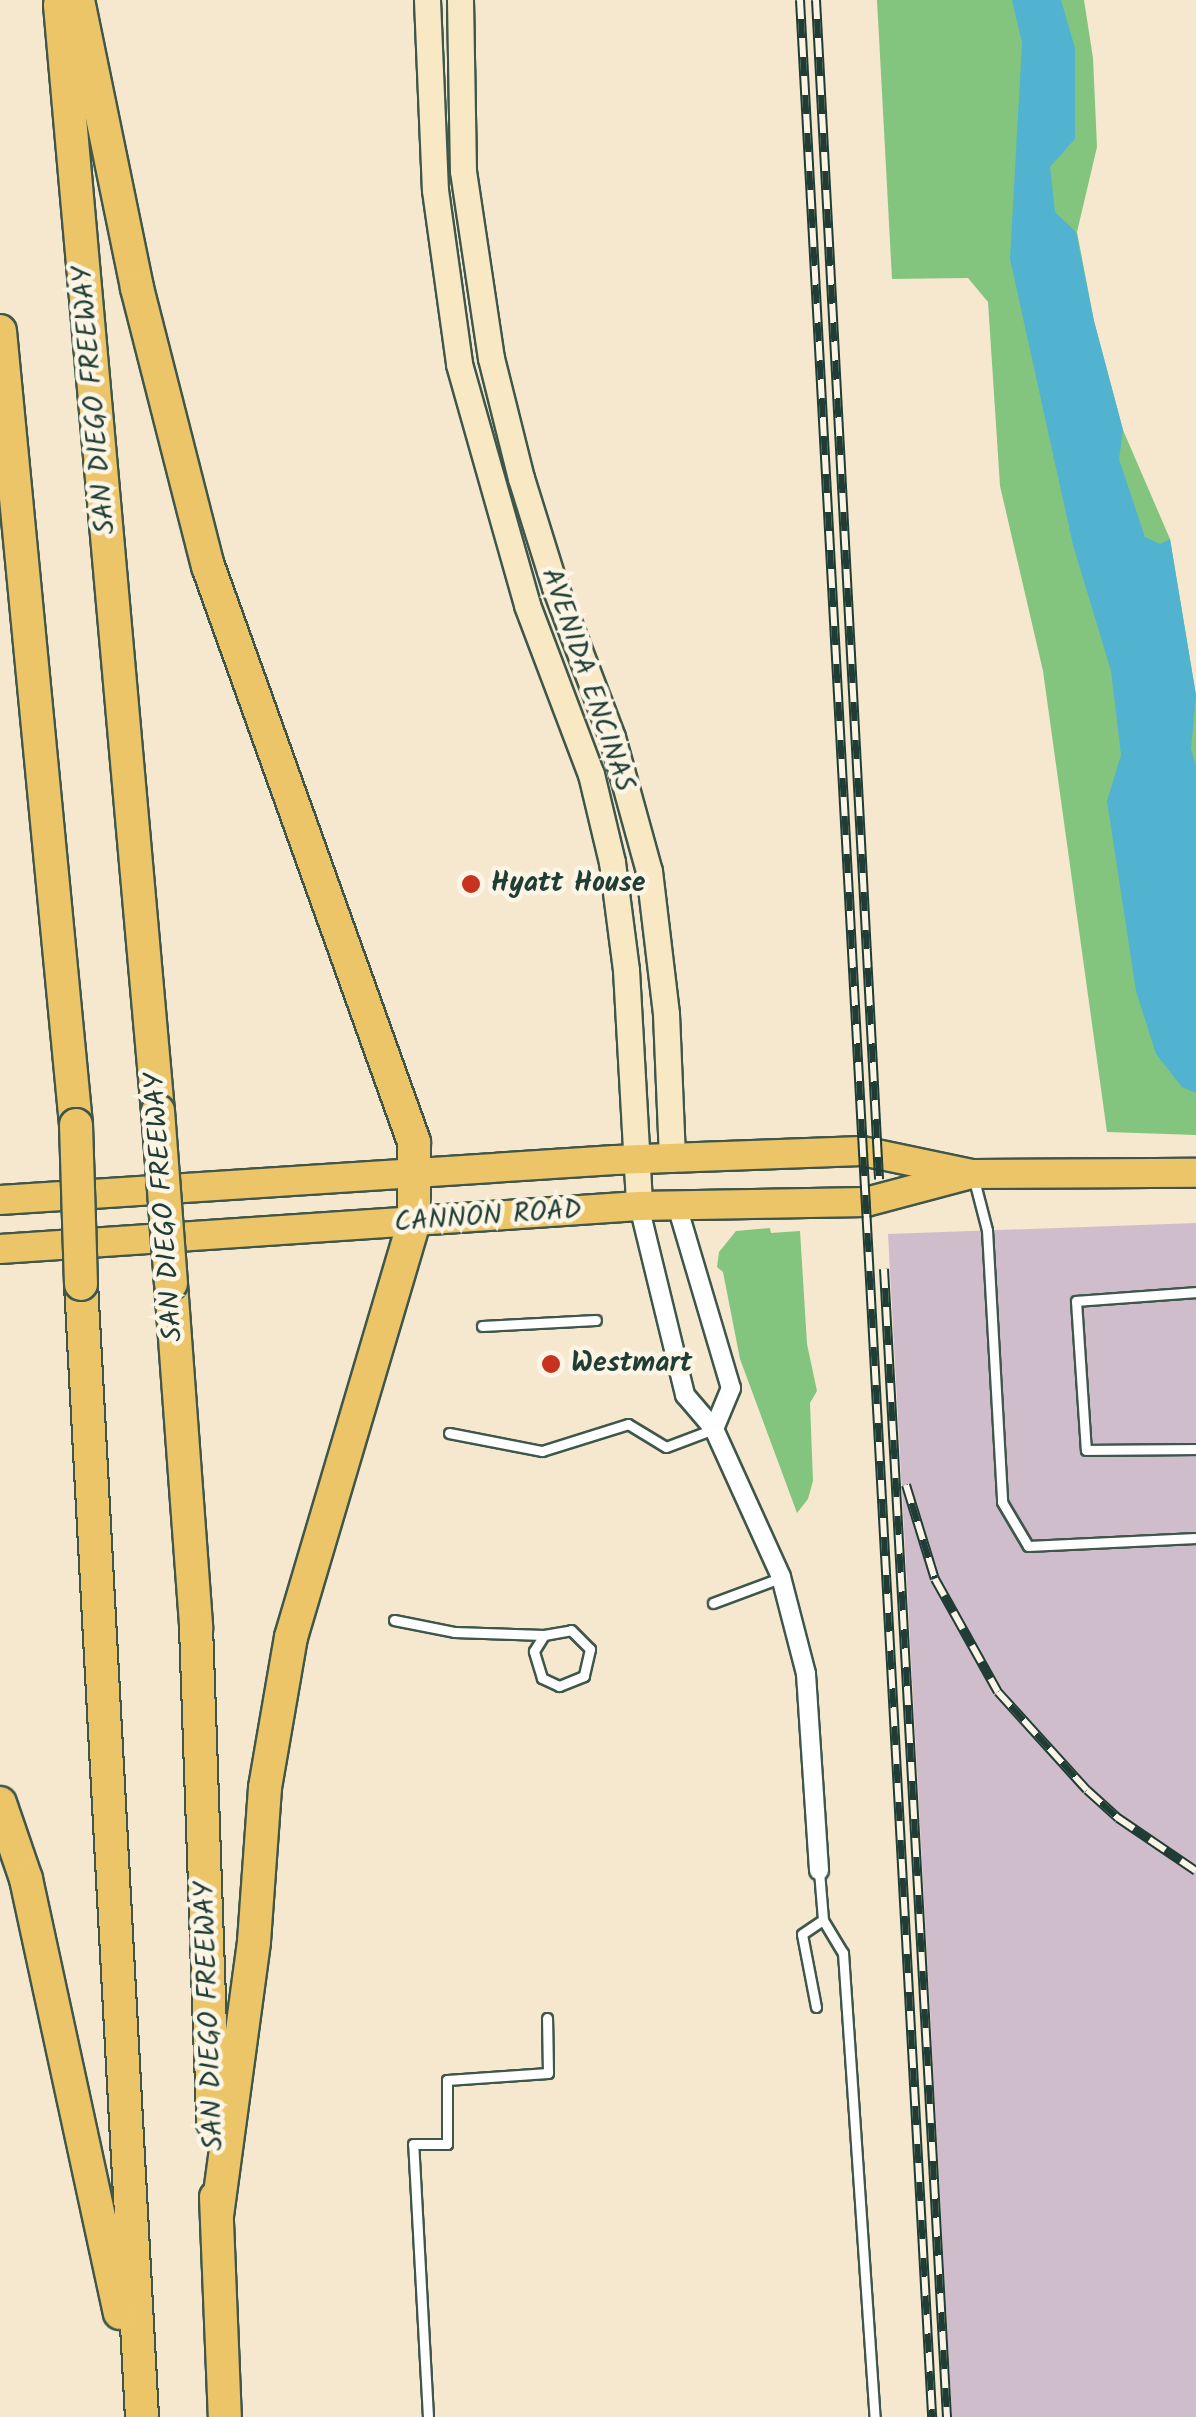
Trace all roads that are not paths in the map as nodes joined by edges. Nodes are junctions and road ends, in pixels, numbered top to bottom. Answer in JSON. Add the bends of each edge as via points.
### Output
{"nodes":[{"id":1,"x":60,"y":0,"type":"edge"},
{"id":2,"x":78,"y":0,"type":"edge"},
{"id":3,"x":427,"y":0,"type":"edge"},
{"id":4,"x":460,"y":0,"type":"edge"},
{"id":5,"x":0,"y":331,"type":"edge"},
{"id":6,"x":555,"y":587,"type":"junction"},
{"id":7,"x":527,"y":605,"type":"junction"},
{"id":8,"x":672,"y":1159,"type":"junction"},
{"id":9,"x":634,"y":1161,"type":"junction"},
{"id":10,"x":1196,"y":1172,"type":"edge"},
{"id":11,"x":414,"y":1174,"type":"junction"},
{"id":12,"x":972,"y":1174,"type":"junction"},
{"id":13,"x":0,"y":1200,"type":"edge"},
{"id":14,"x":640,"y":1206,"type":"junction"},
{"id":15,"x":677,"y":1206,"type":"junction"},
{"id":16,"x":414,"y":1222,"type":"junction"},
{"id":17,"x":0,"y":1248,"type":"edge"},
{"id":18,"x":1196,"y":1292,"type":"edge"},
{"id":19,"x":596,"y":1320,"type":"dead end"},
{"id":20,"x":482,"y":1326,"type":"dead end"},
{"id":21,"x":714,"y":1430,"type":"junction"},
{"id":22,"x":450,"y":1433,"type":"dead end"},
{"id":23,"x":1196,"y":1448,"type":"edge"},
{"id":24,"x":1196,"y":1538,"type":"edge"},
{"id":25,"x":780,"y":1577,"type":"junction"},
{"id":26,"x":712,"y":1603,"type":"dead end"},
{"id":27,"x":394,"y":1620,"type":"dead end"},
{"id":28,"x":544,"y":1635,"type":"junction"},
{"id":29,"x":0,"y":1803,"type":"edge"},
{"id":30,"x":819,"y":1871,"type":"joint"},
{"id":31,"x":823,"y":1920,"type":"junction"},
{"id":32,"x":816,"y":2007,"type":"dead end"},
{"id":33,"x":547,"y":2018,"type":"dead end"},
{"id":34,"x":216,"y":2215,"type":"junction"},
{"id":35,"x":142,"y":2414,"type":"edge"},
{"id":36,"x":226,"y":2417,"type":"edge"},
{"id":37,"x":428,"y":2417,"type":"edge"},
{"id":38,"x":875,"y":2417,"type":"edge"}],
"edges":[{"from":1,"to":34,"type":"highway","name":"SAN DIEGO FREEWAY","bridge":true,"via":[[158,1111],[196,1627]]},
{"from":2,"to":11,"type":"highway","via":[[137,288],[208,566],[414,1135]]},
{"from":3,"to":7,"type":"street","name":"AVENIDA ENCINAS","via":[[444,277],[459,364]]},
{"from":4,"to":6,"type":"street","name":"AVENIDA ENCINAS","via":[[463,172],[482,298],[507,427]]},
{"from":5,"to":35,"type":"highway","bridge":true,"via":[[76,1125]]},
{"from":6,"to":7,"type":"lane"},
{"from":6,"to":8,"type":"street","name":"AVENIDA ENCINAS","via":[[612,737],[650,870],[666,1014]]},
{"from":7,"to":9,"type":"street","name":"AVENIDA ENCINAS","via":[[591,774],[612,862],[626,970]]},
{"from":8,"to":9,"type":"main road","name":"CANNON ROAD"},
{"from":8,"to":12,"type":"main road","name":"CANNON ROAD","via":[[877,1150]]},
{"from":9,"to":11,"type":"main road","name":"CANNON ROAD"},
{"from":9,"to":14,"type":"street","name":"AVENIDA ENCINAS"},
{"from":10,"to":12,"type":"main road","name":"CANNON ROAD"},
{"from":11,"to":13,"type":"main road","name":"CANNON ROAD"},
{"from":11,"to":16,"type":"highway"},
{"from":12,"to":15,"type":"main road","name":"CANNON ROAD","via":[[880,1201]]},
{"from":12,"to":24,"type":"lane","via":[[987,1230],[1002,1502],[1028,1546]]},
{"from":14,"to":15,"type":"main road","name":"CANNON ROAD"},
{"from":14,"to":16,"type":"main road","name":"CANNON ROAD"},
{"from":14,"to":21,"type":"street","name":"AVENIDA ENCINAS","via":[[685,1395]]},
{"from":15,"to":21,"type":"street","via":[[731,1388]]},
{"from":16,"to":17,"type":"main road","name":"CANNON ROAD"},
{"from":16,"to":34,"type":"highway","via":[[291,1636],[265,1788],[254,1942]]},
{"from":18,"to":23,"type":"lane","via":[[1076,1301],[1086,1450]]},
{"from":19,"to":20,"type":"lane"},
{"from":21,"to":22,"type":"lane","via":[[666,1447],[628,1424],[542,1451]]},
{"from":21,"to":25,"type":"street","name":"AVENIDA ENCINAS"},
{"from":25,"to":26,"type":"lane"},
{"from":25,"to":30,"type":"street","name":"AVENIDA ENCINAS","via":[[806,1674]]},
{"from":27,"to":28,"type":"lane","via":[[454,1632]]},
{"from":28,"to":28,"type":"lane","via":[[534,1651],[542,1678],[559,1686],[584,1676],[592,1659],[580,1634],[562,1628]]},
{"from":29,"to":35,"type":"highway","via":[[26,1878]]},
{"from":30,"to":31,"type":"lane"},
{"from":31,"to":32,"type":"lane","via":[[802,1934]]},
{"from":31,"to":38,"type":"lane","via":[[843,1953]]},
{"from":33,"to":37,"type":"lane","via":[[548,2074],[447,2080],[447,2144],[413,2144]]},
{"from":34,"to":36,"type":"highway","name":"SAN DIEGO FREEWAY"}]}
